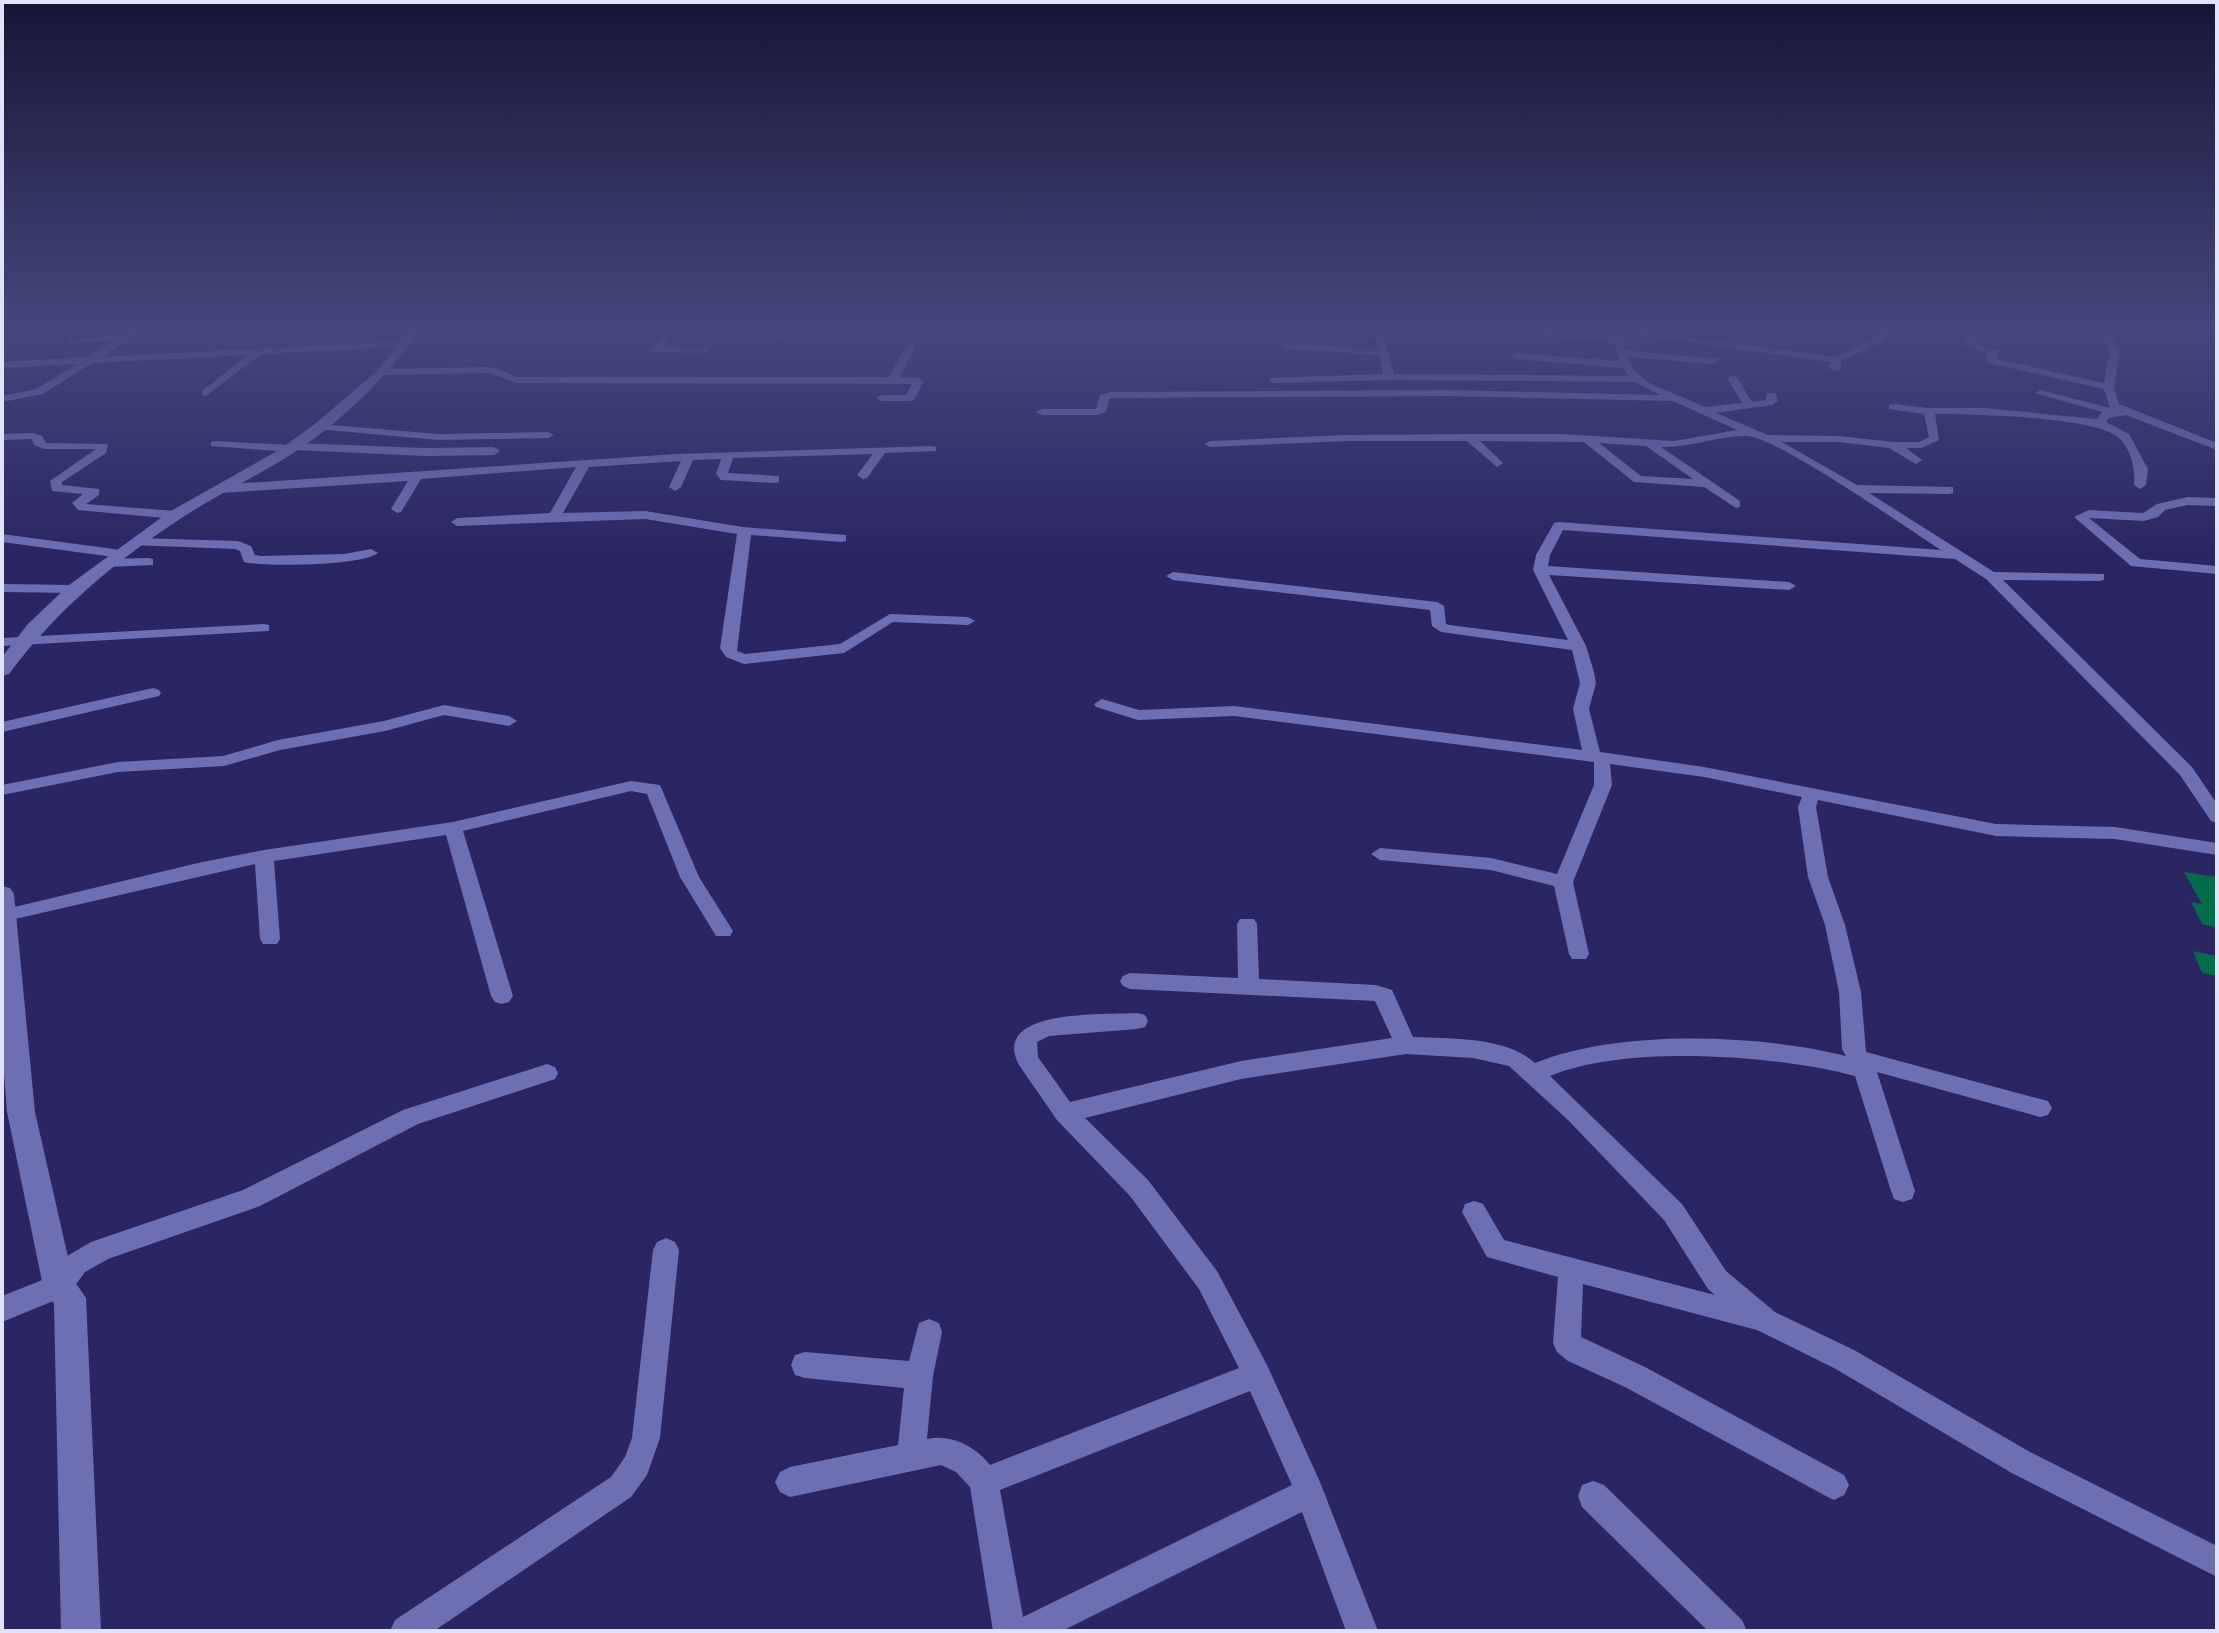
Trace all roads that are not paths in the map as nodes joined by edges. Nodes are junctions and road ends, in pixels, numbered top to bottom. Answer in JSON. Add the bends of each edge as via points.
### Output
{"nodes":[{"id":1,"x":347,"y":403,"type":"edge"},
{"id":2,"x":1103,"y":403,"type":"edge"},
{"id":3,"x":1683,"y":403,"type":"edge"},
{"id":4,"x":1763,"y":403,"type":"edge"},
{"id":5,"x":2083,"y":403,"type":"edge"},
{"id":6,"x":2111,"y":403,"type":"edge"},
{"id":7,"x":1749,"y":405,"type":"joint"},
{"id":8,"x":1893,"y":407,"type":"dead end"},
{"id":9,"x":1702,"y":411,"type":"junction"},
{"id":10,"x":1929,"y":411,"type":"junction"},
{"id":11,"x":1042,"y":412,"type":"dead end"},
{"id":12,"x":2120,"y":412,"type":"junction"},
{"id":13,"x":2098,"y":423,"type":"junction"},
{"id":14,"x":320,"y":427,"type":"junction"},
{"id":15,"x":1747,"y":432,"type":"junction"},
{"id":16,"x":548,"y":435,"type":"dead end"},
{"id":17,"x":2,"y":437,"type":"edge"},
{"id":18,"x":1469,"y":437,"type":"junction"},
{"id":19,"x":1586,"y":438,"type":"junction"},
{"id":20,"x":1768,"y":439,"type":"junction"},
{"id":21,"x":1648,"y":443,"type":"junction"},
{"id":22,"x":215,"y":444,"type":"dead end"},
{"id":23,"x":1210,"y":444,"type":"dead end"},
{"id":24,"x":1892,"y":445,"type":"junction"},
{"id":25,"x":293,"y":447,"type":"junction"},
{"id":26,"x":2217,"y":447,"type":"edge"},
{"id":27,"x":932,"y":449,"type":"dead end"},
{"id":28,"x":882,"y":450,"type":"junction"},
{"id":29,"x":494,"y":451,"type":"dead end"},
{"id":30,"x":728,"y":455,"type":"junction"},
{"id":31,"x":688,"y":458,"type":"junction"},
{"id":32,"x":1916,"y":460,"type":"dead end"},
{"id":33,"x":1497,"y":463,"type":"dead end"},
{"id":34,"x":584,"y":464,"type":"junction"},
{"id":35,"x":863,"y":475,"type":"dead end"},
{"id":36,"x":416,"y":477,"type":"junction"},
{"id":37,"x":775,"y":479,"type":"dead end"},
{"id":38,"x":1707,"y":484,"type":"junction"},
{"id":39,"x":2140,"y":485,"type":"dead end"},
{"id":40,"x":675,"y":487,"type":"dead end"},
{"id":41,"x":220,"y":489,"type":"junction"},
{"id":42,"x":1853,"y":489,"type":"junction"},
{"id":43,"x":1949,"y":490,"type":"dead end"},
{"id":44,"x":2217,"y":502,"type":"edge"},
{"id":45,"x":1736,"y":504,"type":"dead end"},
{"id":46,"x":397,"y":509,"type":"dead end"},
{"id":47,"x":175,"y":515,"type":"junction"},
{"id":48,"x":554,"y":517,"type":"junction"},
{"id":49,"x":457,"y":522,"type":"dead end"},
{"id":50,"x":743,"y":531,"type":"junction"},
{"id":51,"x":2,"y":538,"type":"edge"},
{"id":52,"x":841,"y":538,"type":"dead end"},
{"id":53,"x":137,"y":542,"type":"junction"},
{"id":54,"x":371,"y":553,"type":"dead end"},
{"id":55,"x":1958,"y":555,"type":"junction"},
{"id":56,"x":115,"y":558,"type":"junction"},
{"id":57,"x":148,"y":562,"type":"dead end"},
{"id":58,"x":1540,"y":570,"type":"junction"},
{"id":59,"x":2217,"y":570,"type":"edge"},
{"id":60,"x":1173,"y":576,"type":"dead end"},
{"id":61,"x":1991,"y":576,"type":"junction"},
{"id":62,"x":2099,"y":577,"type":"dead end"},
{"id":63,"x":1789,"y":586,"type":"dead end"},
{"id":64,"x":2,"y":588,"type":"edge"},
{"id":65,"x":75,"y":589,"type":"junction"},
{"id":66,"x":968,"y":621,"type":"dead end"},
{"id":67,"x":264,"y":628,"type":"dead end"},
{"id":68,"x":2,"y":642,"type":"edge"},
{"id":69,"x":22,"y":643,"type":"junction"},
{"id":70,"x":1578,"y":646,"type":"junction"},
{"id":71,"x":2,"y":670,"type":"edge"},
{"id":72,"x":153,"y":693,"type":"dead end"},
{"id":73,"x":1102,"y":704,"type":"dead end"},
{"id":74,"x":509,"y":721,"type":"dead end"},
{"id":75,"x":2,"y":727,"type":"edge"},
{"id":76,"x":1597,"y":760,"type":"junction"},
{"id":77,"x":2,"y":790,"type":"edge"},
{"id":78,"x":1812,"y":794,"type":"junction"},
{"id":79,"x":2217,"y":817,"type":"edge"},
{"id":80,"x":453,"y":828,"type":"junction"},
{"id":81,"x":2217,"y":849,"type":"edge"},
{"id":82,"x":1380,"y":854,"type":"dead end"},
{"id":83,"x":264,"y":856,"type":"junction"},
{"id":84,"x":1563,"y":882,"type":"junction"},
{"id":85,"x":3,"y":905,"type":"edge"},
{"id":86,"x":1247,"y":924,"type":"dead end"},
{"id":87,"x":723,"y":931,"type":"dead end"},
{"id":88,"x":270,"y":939,"type":"dead end"},
{"id":89,"x":1579,"y":954,"type":"dead end"},
{"id":90,"x":1130,"y":981,"type":"dead end"},
{"id":91,"x":1249,"y":988,"type":"junction"},
{"id":92,"x":502,"y":996,"type":"dead end"},
{"id":93,"x":1137,"y":1021,"type":"dead end"},
{"id":94,"x":1406,"y":1045,"type":"junction"},
{"id":95,"x":1863,"y":1065,"type":"junction"},
{"id":96,"x":547,"y":1073,"type":"dead end"},
{"id":97,"x":1536,"y":1076,"type":"junction"},
{"id":98,"x":2040,"y":1108,"type":"dead end"},
{"id":99,"x":12,"y":1110,"type":"edge"},
{"id":100,"x":1065,"y":1113,"type":"junction"},
{"id":101,"x":1903,"y":1191,"type":"dead end"},
{"id":102,"x":1474,"y":1212,"type":"dead end"},
{"id":103,"x":666,"y":1250,"type":"dead end"},
{"id":104,"x":1571,"y":1271,"type":"junction"},
{"id":105,"x":59,"y":1286,"type":"junction"},
{"id":106,"x":2,"y":1309,"type":"edge"},
{"id":107,"x":1766,"y":1321,"type":"junction"},
{"id":108,"x":929,"y":1332,"type":"dead end"},
{"id":109,"x":805,"y":1365,"type":"dead end"},
{"id":110,"x":1257,"y":1375,"type":"junction"},
{"id":111,"x":919,"y":1376,"type":"junction"},
{"id":112,"x":911,"y":1458,"type":"junction"},
{"id":113,"x":790,"y":1482,"type":"dead end"},
{"id":114,"x":984,"y":1482,"type":"junction"},
{"id":115,"x":1834,"y":1485,"type":"dead end"},
{"id":116,"x":1310,"y":1492,"type":"junction"},
{"id":117,"x":1593,"y":1496,"type":"dead end"},
{"id":118,"x":2217,"y":1562,"type":"edge"},
{"id":119,"x":81,"y":1631,"type":"edge"},
{"id":120,"x":406,"y":1631,"type":"edge"},
{"id":121,"x":1009,"y":1631,"type":"edge"},
{"id":122,"x":1028,"y":1631,"type":"edge"},
{"id":123,"x":1362,"y":1631,"type":"edge"},
{"id":124,"x":1731,"y":1631,"type":"edge"}],
"edges":[{"from":1,"to":14,"type":"street"},
{"from":2,"to":11,"type":"street","via":[[1097,412]]},
{"from":3,"to":9,"type":"street"},
{"from":4,"to":7,"type":"street"},
{"from":5,"to":12,"type":"street"},
{"from":6,"to":12,"type":"street"},
{"from":7,"to":9,"type":"street"},
{"from":8,"to":10,"type":"street"},
{"from":9,"to":15,"type":"street"},
{"from":10,"to":13,"type":"street"},
{"from":10,"to":24,"type":"street","via":[[1935,438],[1921,445]]},
{"from":12,"to":13,"type":"street","via":[[2105,415]]},
{"from":12,"to":26,"type":"street"},
{"from":13,"to":39,"type":"street","via":[[2123,434],[2142,469]]},
{"from":14,"to":16,"type":"street","via":[[438,437]]},
{"from":14,"to":25,"type":"street"},
{"from":15,"to":20,"type":"street"},
{"from":15,"to":21,"type":"street","via":[[1686,443]]},
{"from":17,"to":47,"type":"street","via":[[33,436],[44,446],[104,446],[56,481],[56,488],[95,492],[78,503],[82,507]]},
{"from":18,"to":19,"type":"street"},
{"from":18,"to":23,"type":"street"},
{"from":18,"to":33,"type":"street"},
{"from":19,"to":21,"type":"street"},
{"from":19,"to":38,"type":"street","via":[[1638,479]]},
{"from":20,"to":24,"type":"street"},
{"from":20,"to":42,"type":"street"},
{"from":21,"to":38,"type":"street"},
{"from":22,"to":25,"type":"street"},
{"from":24,"to":32,"type":"street"},
{"from":25,"to":29,"type":"street"},
{"from":25,"to":41,"type":"street"},
{"from":27,"to":28,"type":"street"},
{"from":28,"to":30,"type":"street"},
{"from":28,"to":35,"type":"street"},
{"from":30,"to":31,"type":"street"},
{"from":30,"to":37,"type":"street","via":[[725,477]]},
{"from":31,"to":34,"type":"street"},
{"from":31,"to":40,"type":"street"},
{"from":34,"to":36,"type":"street"},
{"from":34,"to":48,"type":"street"},
{"from":36,"to":41,"type":"street"},
{"from":36,"to":46,"type":"street"},
{"from":38,"to":45,"type":"street"},
{"from":41,"to":47,"type":"street"},
{"from":42,"to":43,"type":"street"},
{"from":42,"to":55,"type":"street"},
{"from":44,"to":59,"type":"street","via":[[2188,501],[2144,517],[2080,517],[2136,563]]},
{"from":47,"to":53,"type":"street"},
{"from":48,"to":49,"type":"street"},
{"from":48,"to":50,"type":"street","via":[[645,515]]},
{"from":50,"to":52,"type":"street"},
{"from":50,"to":66,"type":"street","via":[[731,654],[744,659],[844,648],[890,618]]},
{"from":51,"to":56,"type":"street"},
{"from":53,"to":54,"type":"street","via":[[238,545],[249,559],[261,560]]},
{"from":53,"to":56,"type":"street"},
{"from":55,"to":58,"type":"street","via":[[1569,525],[1559,526]]},
{"from":55,"to":61,"type":"street"},
{"from":56,"to":57,"type":"street"},
{"from":56,"to":65,"type":"street"},
{"from":58,"to":63,"type":"street"},
{"from":58,"to":70,"type":"street"},
{"from":60,"to":70,"type":"street","via":[[1437,606],[1439,626],[1446,629]]},
{"from":61,"to":62,"type":"street"},
{"from":61,"to":79,"type":"street","via":[[2186,771]]},
{"from":64,"to":65,"type":"street"},
{"from":65,"to":69,"type":"street"},
{"from":67,"to":69,"type":"street"},
{"from":68,"to":69,"type":"street"},
{"from":69,"to":71,"type":"street"},
{"from":70,"to":76,"type":"street","via":[[1588,683],[1581,709]]},
{"from":72,"to":75,"type":"street"},
{"from":73,"to":76,"type":"street","via":[[1138,715],[1234,711]]},
{"from":74,"to":77,"type":"street","via":[[444,710],[224,761],[118,767]]},
{"from":76,"to":78,"type":"street","via":[[1704,772]]},
{"from":76,"to":84,"type":"street","via":[[1603,785]]},
{"from":78,"to":81,"type":"street","via":[[1996,830],[2115,833]]},
{"from":78,"to":95,"type":"street","via":[[1807,807],[1818,877],[1850,992],[1853,1049]]},
{"from":80,"to":83,"type":"street"},
{"from":80,"to":87,"type":"street","via":[[631,786],[654,789],[690,877]]},
{"from":80,"to":92,"type":"street"},
{"from":82,"to":84,"type":"street","via":[[1491,864]]},
{"from":83,"to":85,"type":"street"},
{"from":83,"to":88,"type":"street"},
{"from":84,"to":89,"type":"street"},
{"from":85,"to":99,"type":"street"},
{"from":86,"to":91,"type":"street"},
{"from":90,"to":91,"type":"street"},
{"from":91,"to":94,"type":"street","via":[[1385,996]]},
{"from":93,"to":100,"type":"street","via":[[1045,1028],[1026,1038],[1027,1059]]},
{"from":94,"to":97,"type":"street","via":[[1473,1049],[1516,1059]]},
{"from":94,"to":100,"type":"street","via":[[1241,1070]]},
{"from":95,"to":97,"type":"street","via":[[1776,1052],[1632,1051],[1553,1062]]},
{"from":95,"to":98,"type":"street"},
{"from":95,"to":101,"type":"street"},
{"from":96,"to":105,"type":"street","via":[[411,1117],[251,1198],[100,1250],[76,1264]]},
{"from":97,"to":107,"type":"street","via":[[1673,1212],[1717,1280]]},
{"from":99,"to":105,"type":"street"},
{"from":100,"to":110,"type":"street","via":[[1139,1188],[1208,1280]]},
{"from":102,"to":104,"type":"street","via":[[1496,1249]]},
{"from":103,"to":120,"type":"street","via":[[646,1438],[637,1465],[621,1487]]},
{"from":104,"to":107,"type":"street"},
{"from":104,"to":115,"type":"street","via":[[1567,1343],[1578,1352],[1648,1383]]},
{"from":105,"to":106,"type":"street"},
{"from":105,"to":119,"type":"street","via":[[70,1298]]},
{"from":107,"to":118,"type":"street","via":[[1844,1359],[2020,1462]]},
{"from":108,"to":111,"type":"street"},
{"from":109,"to":111,"type":"street"},
{"from":110,"to":114,"type":"street"},
{"from":110,"to":116,"type":"street"},
{"from":111,"to":112,"type":"street"},
{"from":112,"to":113,"type":"street"},
{"from":112,"to":114,"type":"street","via":[[941,1451],[957,1455],[973,1464]]},
{"from":114,"to":121,"type":"street"},
{"from":116,"to":122,"type":"street"},
{"from":116,"to":123,"type":"street"},
{"from":117,"to":124,"type":"street"}]}
